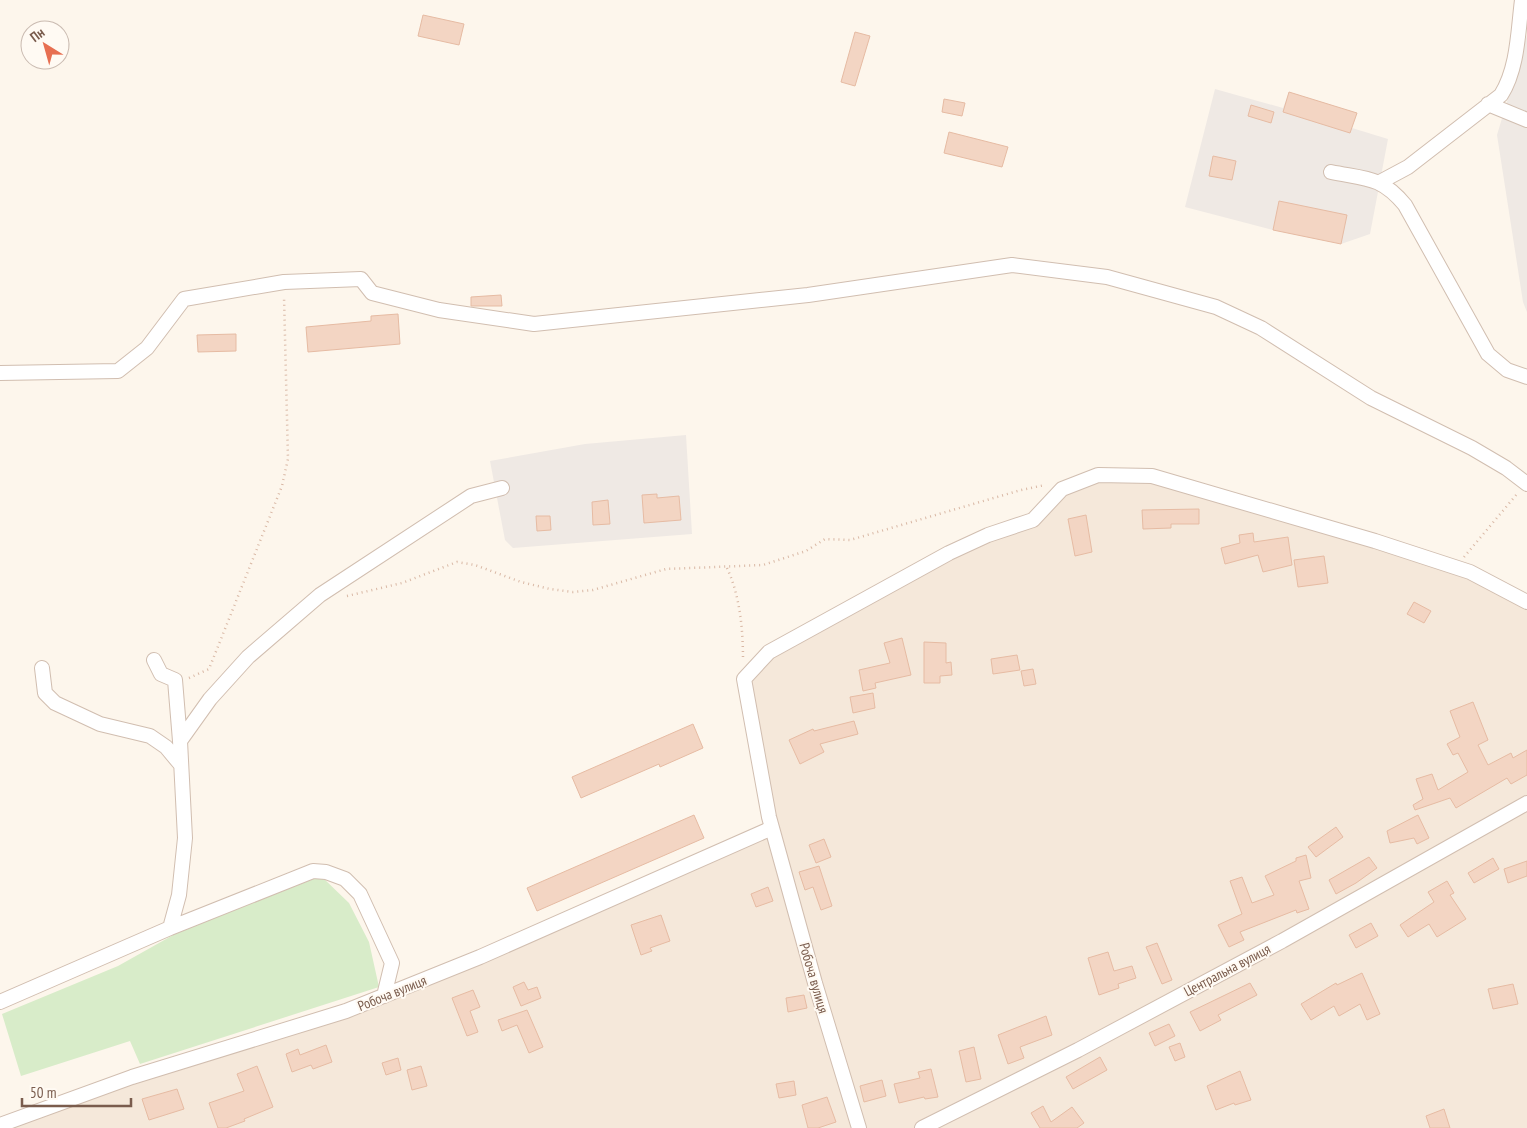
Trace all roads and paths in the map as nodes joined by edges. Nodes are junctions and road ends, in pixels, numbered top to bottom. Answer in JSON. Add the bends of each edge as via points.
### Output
{"nodes":[{"id":1,"x":1522,"y":0,"type":"edge"},
{"id":2,"x":1488,"y":104,"type":"junction"},
{"id":3,"x":1527,"y":120,"type":"edge"},
{"id":4,"x":1331,"y":172,"type":"dead end"},
{"id":5,"x":1380,"y":182,"type":"junction"},
{"id":6,"x":284,"y":282,"type":"junction"},
{"id":7,"x":0,"y":373,"type":"edge"},
{"id":8,"x":1527,"y":377,"type":"edge"},
{"id":9,"x":1050,"y":484,"type":"dead end"},
{"id":10,"x":1527,"y":484,"type":"edge"},
{"id":11,"x":502,"y":488,"type":"dead end"},
{"id":12,"x":1455,"y":567,"type":"junction"},
{"id":13,"x":727,"y":568,"type":"junction"},
{"id":14,"x":346,"y":596,"type":"dead end"},
{"id":15,"x":1527,"y":602,"type":"edge"},
{"id":16,"x":154,"y":660,"type":"dead end"},
{"id":17,"x":42,"y":668,"type":"dead end"},
{"id":18,"x":744,"y":679,"type":"junction"},
{"id":19,"x":175,"y":680,"type":"junction"},
{"id":20,"x":180,"y":741,"type":"junction"},
{"id":21,"x":181,"y":765,"type":"junction"},
{"id":22,"x":1527,"y":802,"type":"edge"},
{"id":23,"x":772,"y":828,"type":"junction"},
{"id":24,"x":170,"y":928,"type":"junction"},
{"id":25,"x":384,"y":996,"type":"junction"},
{"id":26,"x":0,"y":1002,"type":"edge"},
{"id":27,"x":0,"y":1126,"type":"edge"},
{"id":28,"x":859,"y":1128,"type":"edge"},
{"id":29,"x":922,"y":1128,"type":"edge"}],
"edges":[{"from":1,"to":2,"type":"street","via":[[1513,68],[1501,95]]},
{"from":2,"to":3,"type":"street"},
{"from":2,"to":5,"type":"street","via":[[1408,167]]},
{"from":4,"to":5,"type":"street"},
{"from":5,"to":8,"type":"street","via":[[1392,189],[1405,205],[1488,354],[1507,370]]},
{"from":6,"to":7,"type":"street","via":[[184,300],[147,348],[118,371]]},
{"from":6,"to":10,"type":"street","via":[[361,279],[372,293],[439,310],[534,324],[808,295],[1012,265],[1107,277],[1216,307],[1261,328],[1371,398],[1472,448]]},
{"from":6,"to":19,"type":"path","via":[[288,459],[282,486],[209,669],[194,677]]},
{"from":9,"to":13,"type":"path","via":[[850,540],[825,539],[806,551],[763,565]]},
{"from":10,"to":12,"type":"path"},
{"from":11,"to":20,"type":"street","via":[[470,496],[320,594],[248,657],[210,698]]},
{"from":12,"to":15,"type":"street"},
{"from":12,"to":18,"type":"street","via":[[1152,476],[1098,475],[1062,489],[1033,520],[949,553],[769,652]]},
{"from":13,"to":14,"type":"path","via":[[666,569],[593,590],[573,592],[521,582],[475,565],[457,562],[402,583]]},
{"from":13,"to":18,"type":"path","via":[[733,581],[743,632]]},
{"from":16,"to":19,"type":"street","via":[[161,674]]},
{"from":17,"to":21,"type":"street","via":[[45,693],[55,703],[100,724],[150,736],[166,747]]},
{"from":18,"to":23,"type":"street","name":"Робоча вулиця"},
{"from":19,"to":20,"type":"street"},
{"from":20,"to":21,"type":"street"},
{"from":21,"to":24,"type":"street","via":[[184,838],[179,895]]},
{"from":22,"to":29,"type":"street","name":"Центральна вулиця","via":[[1282,941],[1078,1050]]},
{"from":23,"to":25,"type":"street","name":"Робоча вулиця"},
{"from":23,"to":28,"type":"street","name":"Робоча вулиця"},
{"from":24,"to":25,"type":"street","via":[[312,872],[326,872],[345,879],[364,902],[392,963]]},
{"from":24,"to":26,"type":"street"},
{"from":25,"to":27,"type":"street","name":"Робоча вулиця","via":[[346,1012],[132,1077]]}]}
